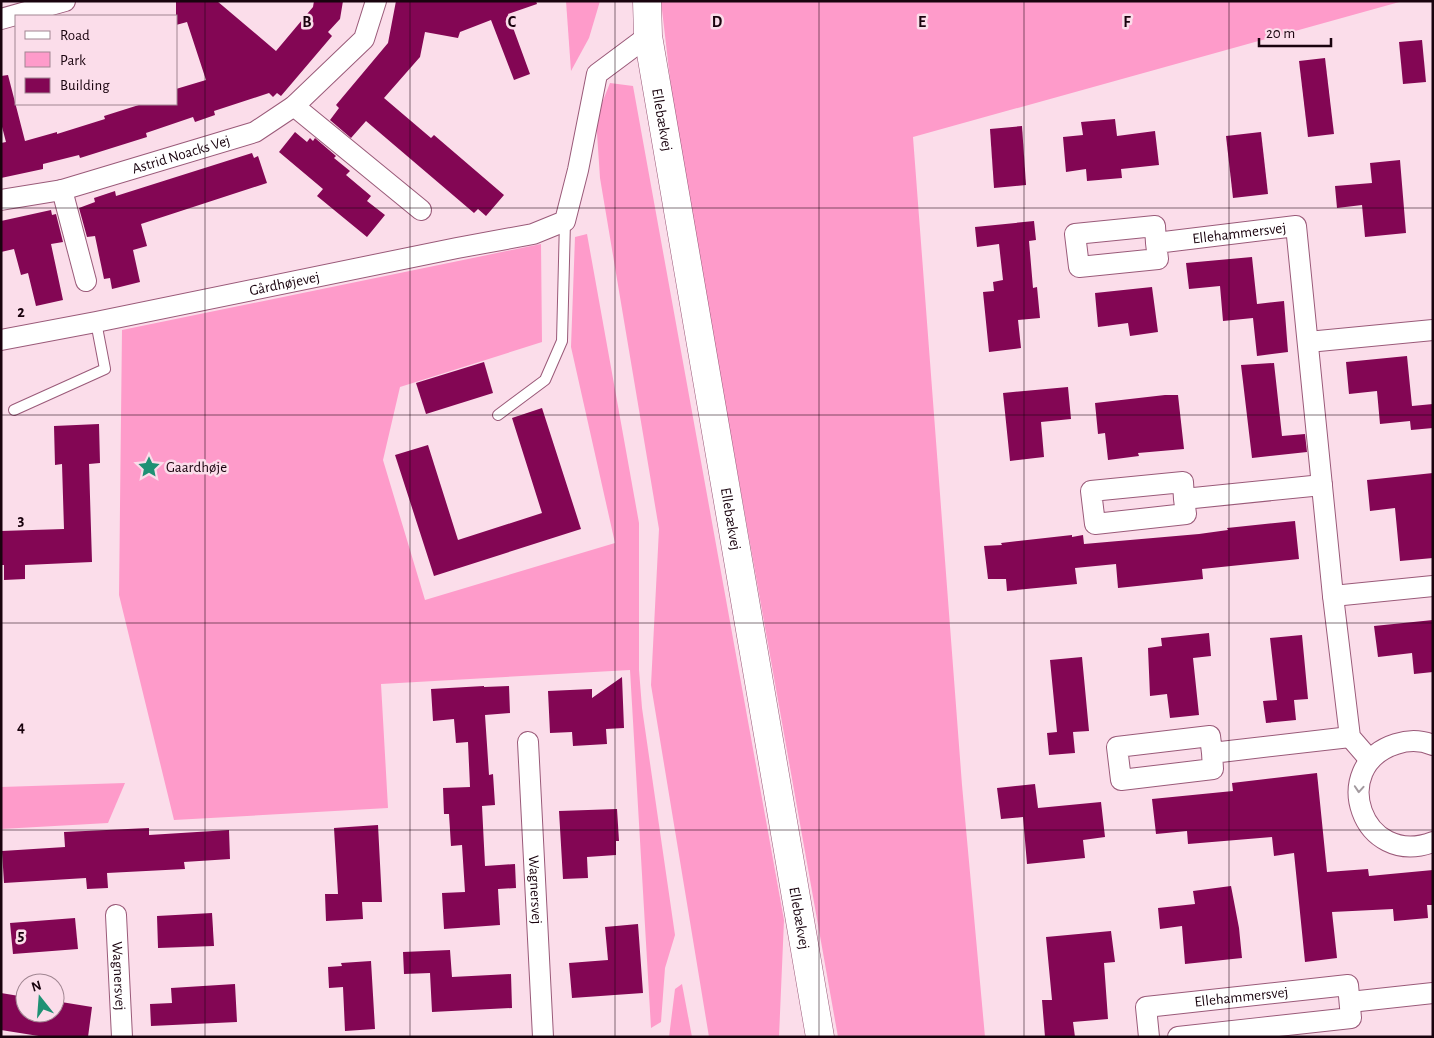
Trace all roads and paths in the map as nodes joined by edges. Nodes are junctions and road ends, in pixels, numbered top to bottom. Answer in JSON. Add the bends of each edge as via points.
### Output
{"nodes":[{"id":1,"x":65,"y":1,"type":"edge"},
{"id":2,"x":376,"y":1,"type":"edge"},
{"id":3,"x":647,"y":1,"type":"edge"},
{"id":4,"x":15,"y":15,"type":"edge"},
{"id":5,"x":15,"y":15,"type":"edge"},
{"id":6,"x":1,"y":19,"type":"edge"},
{"id":7,"x":648,"y":36,"type":"junction"},
{"id":8,"x":294,"y":106,"type":"junction"},
{"id":9,"x":62,"y":190,"type":"junction"},
{"id":10,"x":1,"y":200,"type":"edge"},
{"id":11,"x":421,"y":210,"type":"dead end"},
{"id":12,"x":565,"y":222,"type":"junction"},
{"id":13,"x":1156,"y":243,"type":"dead end"},
{"id":14,"x":86,"y":281,"type":"dead end"},
{"id":15,"x":96,"y":322,"type":"junction"},
{"id":16,"x":1433,"y":330,"type":"edge"},
{"id":17,"x":1,"y":340,"type":"edge"},
{"id":18,"x":1308,"y":342,"type":"junction"},
{"id":19,"x":14,"y":410,"type":"dead end"},
{"id":20,"x":498,"y":415,"type":"dead end"},
{"id":21,"x":1322,"y":485,"type":"junction"},
{"id":22,"x":1184,"y":499,"type":"dead end"},
{"id":23,"x":1433,"y":586,"type":"edge"},
{"id":24,"x":1334,"y":596,"type":"junction"},
{"id":25,"x":1350,"y":737,"type":"junction"},
{"id":26,"x":528,"y":742,"type":"dead end"},
{"id":27,"x":1433,"y":746,"type":"edge"},
{"id":28,"x":1212,"y":753,"type":"junction"},
{"id":29,"x":1370,"y":760,"type":"junction"},
{"id":30,"x":1433,"y":842,"type":"edge"},
{"id":31,"x":116,"y":915,"type":"dead end"},
{"id":32,"x":1433,"y":993,"type":"edge"},
{"id":33,"x":1350,"y":1002,"type":"junction"},
{"id":34,"x":122,"y":1037,"type":"edge"},
{"id":35,"x":543,"y":1037,"type":"edge"},
{"id":36,"x":820,"y":1037,"type":"edge"},
{"id":37,"x":1149,"y":1037,"type":"edge"},
{"id":38,"x":1178,"y":1037,"type":"edge"}],
"edges":[{"from":1,"to":5,"type":"street"},
{"from":2,"to":8,"type":"street","name":"Astrid Noacks Vej","via":[[364,39]]},
{"from":3,"to":7,"type":"street","name":"Ellebækvej"},
{"from":4,"to":6,"type":"street"},
{"from":7,"to":12,"type":"street","via":[[597,74]]},
{"from":7,"to":36,"type":"street","name":"Ellebækvej"},
{"from":8,"to":9,"type":"street","name":"Astrid Noacks Vej","via":[[255,132]]},
{"from":8,"to":11,"type":"street"},
{"from":9,"to":10,"type":"street","name":"Astrid Noacks Vej"},
{"from":9,"to":14,"type":"street"},
{"from":12,"to":15,"type":"street","name":"Gårdhøjevej","via":[[533,234]]},
{"from":12,"to":20,"type":"lane","via":[[562,341],[545,380]]},
{"from":13,"to":18,"type":"street","name":"Ellehammersvej","via":[[1296,226]]},
{"from":15,"to":17,"type":"street","name":"Gårdhøjevej"},
{"from":15,"to":19,"type":"lane","via":[[105,369]]},
{"from":16,"to":18,"type":"street"},
{"from":18,"to":21,"type":"street","name":"Ellehammersvej"},
{"from":21,"to":22,"type":"street"},
{"from":21,"to":24,"type":"street","name":"Ellehammersvej"},
{"from":23,"to":24,"type":"street"},
{"from":24,"to":25,"type":"street","name":"Ellehammersvej"},
{"from":25,"to":28,"type":"street"},
{"from":25,"to":29,"type":"street"},
{"from":26,"to":35,"type":"street","name":"Wagnersvej"},
{"from":27,"to":29,"type":"street","via":[[1425,742],[1405,741],[1385,747]]},
{"from":28,"to":28,"type":"street","via":[[1213,769],[1121,780],[1117,747],[1210,736]]},
{"from":29,"to":30,"type":"street","one_way":true,"via":[[1359,787],[1358,801],[1365,821],[1380,837],[1399,846],[1421,847]]},
{"from":31,"to":34,"type":"street","name":"Wagnersvej"},
{"from":32,"to":33,"type":"street"},
{"from":33,"to":37,"type":"street","name":"Ellehammersvej","via":[[1348,985],[1146,1007]]},
{"from":33,"to":38,"type":"street","via":[[1352,1018]]}]}
